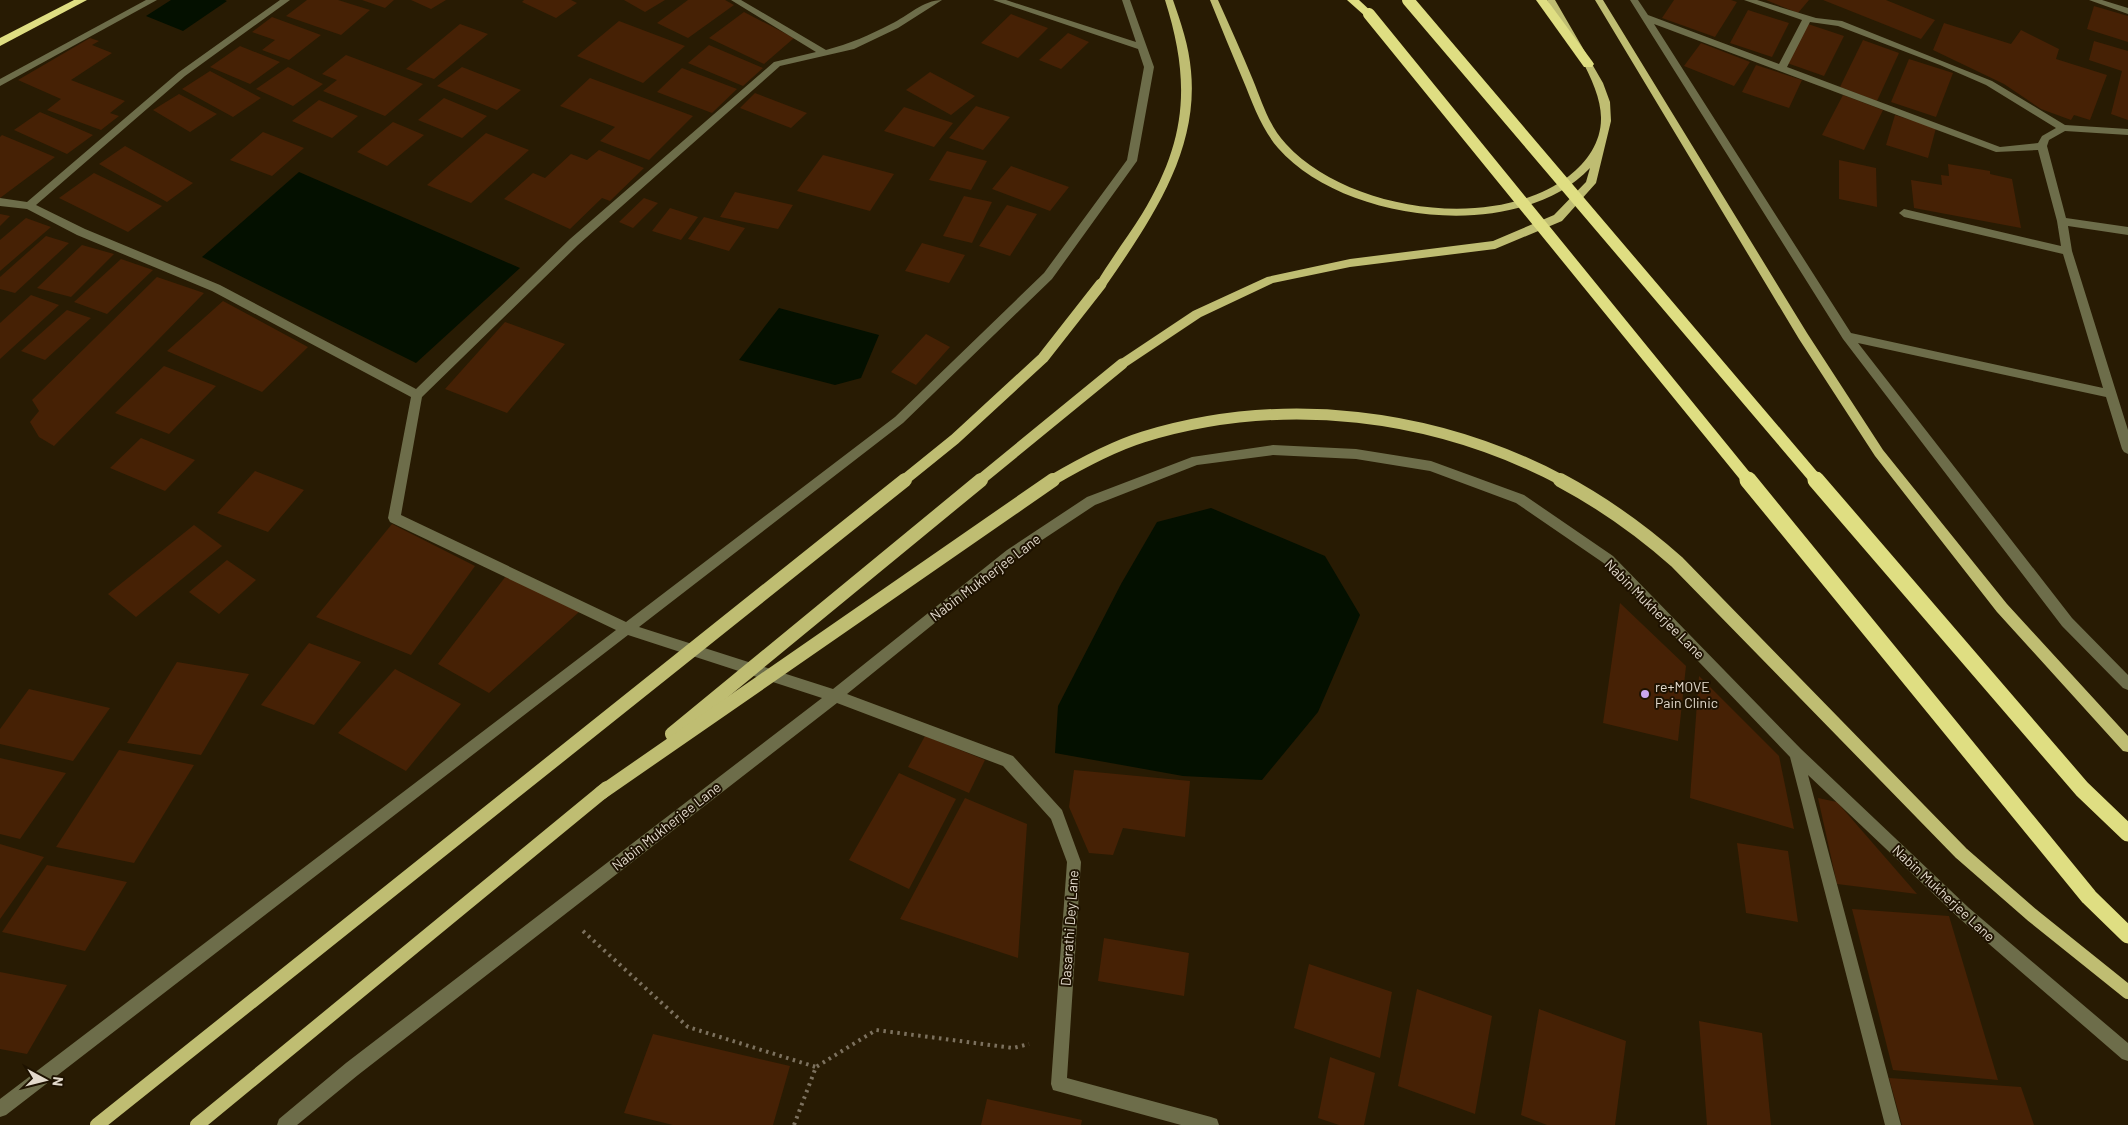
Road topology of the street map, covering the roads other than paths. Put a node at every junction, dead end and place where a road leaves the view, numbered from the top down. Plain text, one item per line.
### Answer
1 (82, 0) edge
2 (153, 0) edge
3 (286, 0) edge
4 (735, 0) edge
5 (938, 0) edge
6 (997, 0) edge
7 (1126, 0) edge
8 (1169, 0) edge
9 (1214, 0) edge
10 (1354, 0) edge
11 (1408, 0) edge
12 (1541, 0) edge
13 (1551, 0) edge
14 (1599, 0) edge
15 (1634, 0) edge
16 (1748, 0) edge
17 (2093, 0) edge
18 (2128, 11) edge
19 (1644, 17) junction
20 (1807, 19) junction
21 (0, 43) edge
22 (1142, 47) junction
23 (825, 53) junction
24 (1588, 64) junction
25 (1781, 69) junction
26 (0, 83) edge
27 (2063, 128) junction
28 (2128, 132) edge
29 (1601, 140) junction
30 (2042, 146) junction
31 (0, 202) edge
32 (29, 206) junction
33 (1904, 213) dead end
34 (2062, 221) junction
35 (2128, 231) edge
36 (2067, 251) junction
37 (1847, 336) junction
38 (2111, 394) junction
39 (417, 395) junction
40 (2128, 449) edge
41 (627, 629) junction
42 (2128, 684) edge
43 (835, 696) junction
44 (2128, 746) edge
45 (1796, 754) junction
46 (601, 793) junction
47 (2128, 834) edge
48 (2128, 935) edge
49 (2128, 992) edge
50 (2128, 1053) edge
51 (0, 1109) edge
52 (97, 1125) edge
53 (197, 1125) edge
54 (285, 1125) edge
55 (1211, 1125) edge
56 (1893, 1125) edge

1 - 21 highway
2 - 26 street
3 - 32 street
4 - 23 street
5 - 23 street
6 - 22 street
7 - 22 street
8 - 52 main road, bridge
9 - 29 main road
10 - 48 highway, bridge
11 - 47 highway, bridge
12 - 24 highway
13 - 24 main road
14 - 44 main road
15 - 19 street
16 - 20 street
17 - 18 street
19 - 25 street
19 - 37 street
20 - 25 street
20 - 27 street
22 - 41 street
23 - 39 street
24 - 29 main road
25 - 30 street
27 - 28 street
27 - 30 street
29 - 46 main road, bridge
30 - 34 street
31 - 32 street
32 - 39 street
33 - 36 street
34 - 35 street
34 - 36 street
36 - 38 street
37 - 38 street
37 - 42 street
38 - 40 street
39 - 41 street, Dasarathi Dey Lane
41 - 43 street, Dasarathi Dey Lane
41 - 51 street
43 - 45 street, Nabin Mukherjee Lane
43 - 54 street, Nabin Mukherjee Lane
43 - 55 street, Dasarathi Dey Lane
45 - 50 street, Nabin Mukherjee Lane
45 - 56 street
46 - 49 main road, bridge
46 - 53 main road, bridge

